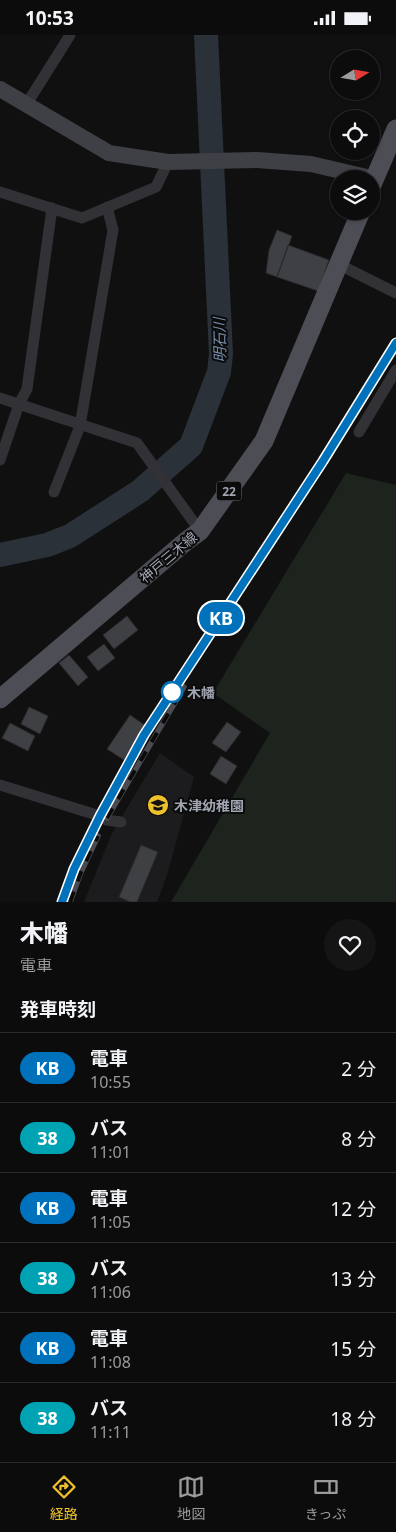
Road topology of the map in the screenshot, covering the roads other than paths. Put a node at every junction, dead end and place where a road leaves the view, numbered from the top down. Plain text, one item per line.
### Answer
1 (70, 35) edge
2 (0, 89) edge
3 (26, 105) junction
4 (396, 129) edge
5 (168, 162) junction
6 (331, 170) edge
7 (379, 170) edge
8 (0, 192) edge
9 (107, 207) junction
10 (52, 208) junction
11 (357, 220) edge
12 (338, 264) junction
13 (396, 293) edge
14 (396, 370) edge
15 (0, 398) edge
16 (19, 405) junction
17 (80, 426) junction
18 (359, 431) dead end
19 (0, 460) edge
20 (54, 492) dead end
21 (200, 531) junction
22 (0, 699) edge
23 (0, 785) edge
24 (121, 822) dead end

1 - 3 street
2 - 3 street
3 - 5 street
4 - 7 main road
5 - 6 street
5 - 9 street
8 - 10 street
9 - 10 street
9 - 17 street
10 - 16 street
11 - 12 main road, 神戸三木線 / 22
12 - 13 street
12 - 21 main road, 神戸三木線 / 22
14 - 18 street
15 - 16 street
16 - 17 street
16 - 19 street
17 - 20 street
17 - 21 street
21 - 22 main road, 神戸三木線 / 22
23 - 24 street

